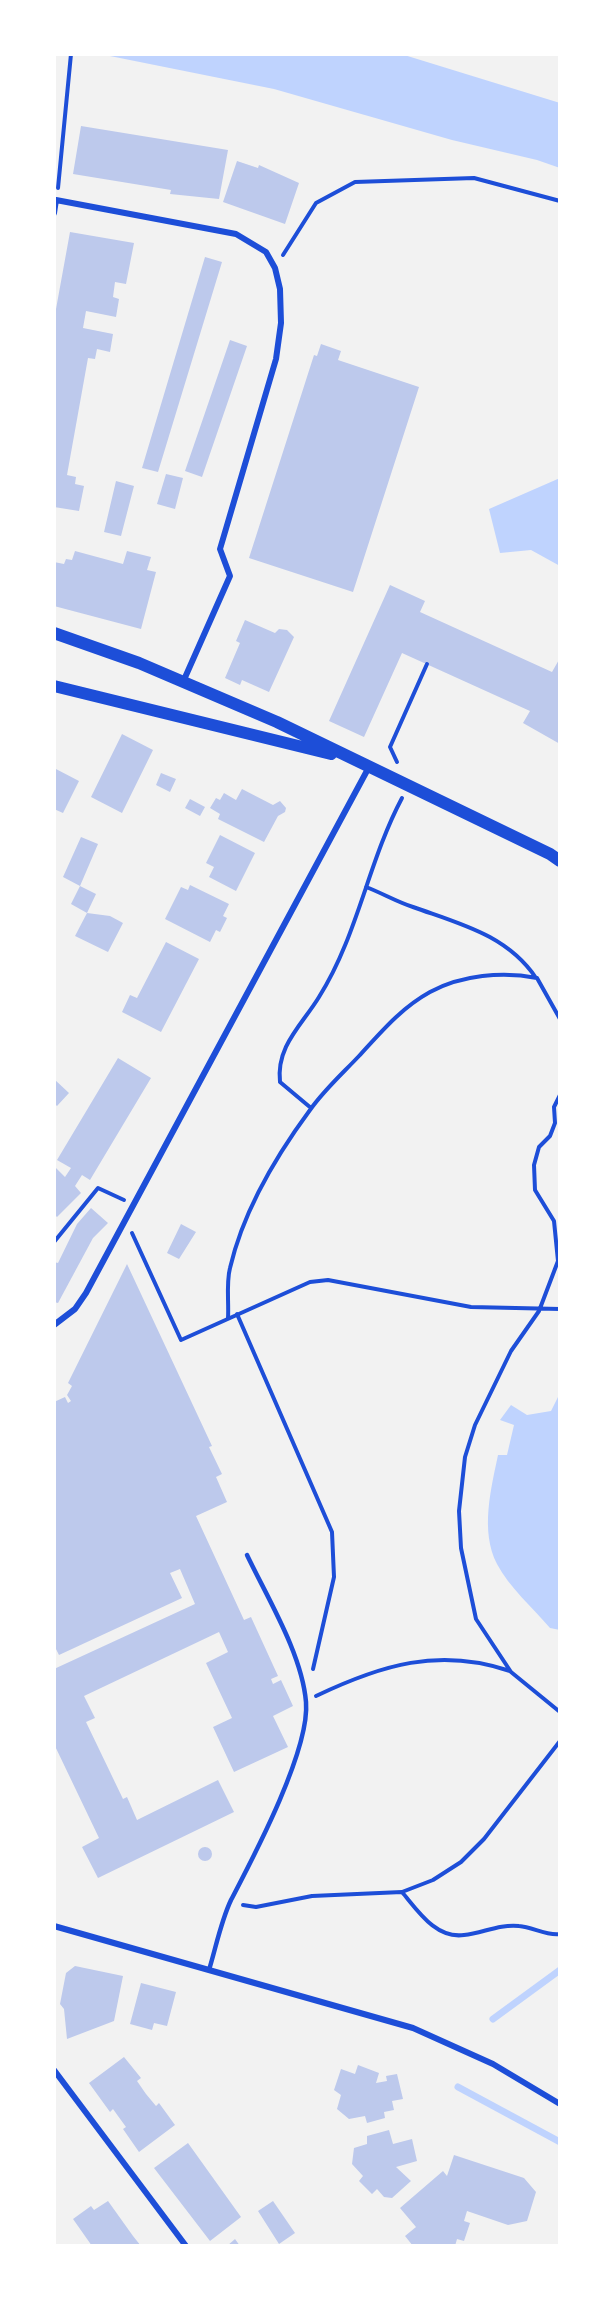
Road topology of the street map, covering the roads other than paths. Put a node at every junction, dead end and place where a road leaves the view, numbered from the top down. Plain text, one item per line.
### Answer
1 (54, 213) edge
2 (54, 633) edge
3 (183, 681) junction
4 (54, 686) edge
5 (370, 766) junction
6 (560, 861) edge
7 (54, 1326) edge
8 (247, 1555) dead end
9 (54, 1926) edge
10 (209, 1970) junction
11 (54, 2070) edge
12 (560, 2104) edge
13 (186, 2246) edge

1 - 3 street
2 - 3 main road
3 - 5 main road
4 - 5 main road
5 - 6 main road
5 - 7 street
8 - 10 lane
9 - 10 street
10 - 12 street
11 - 13 street

